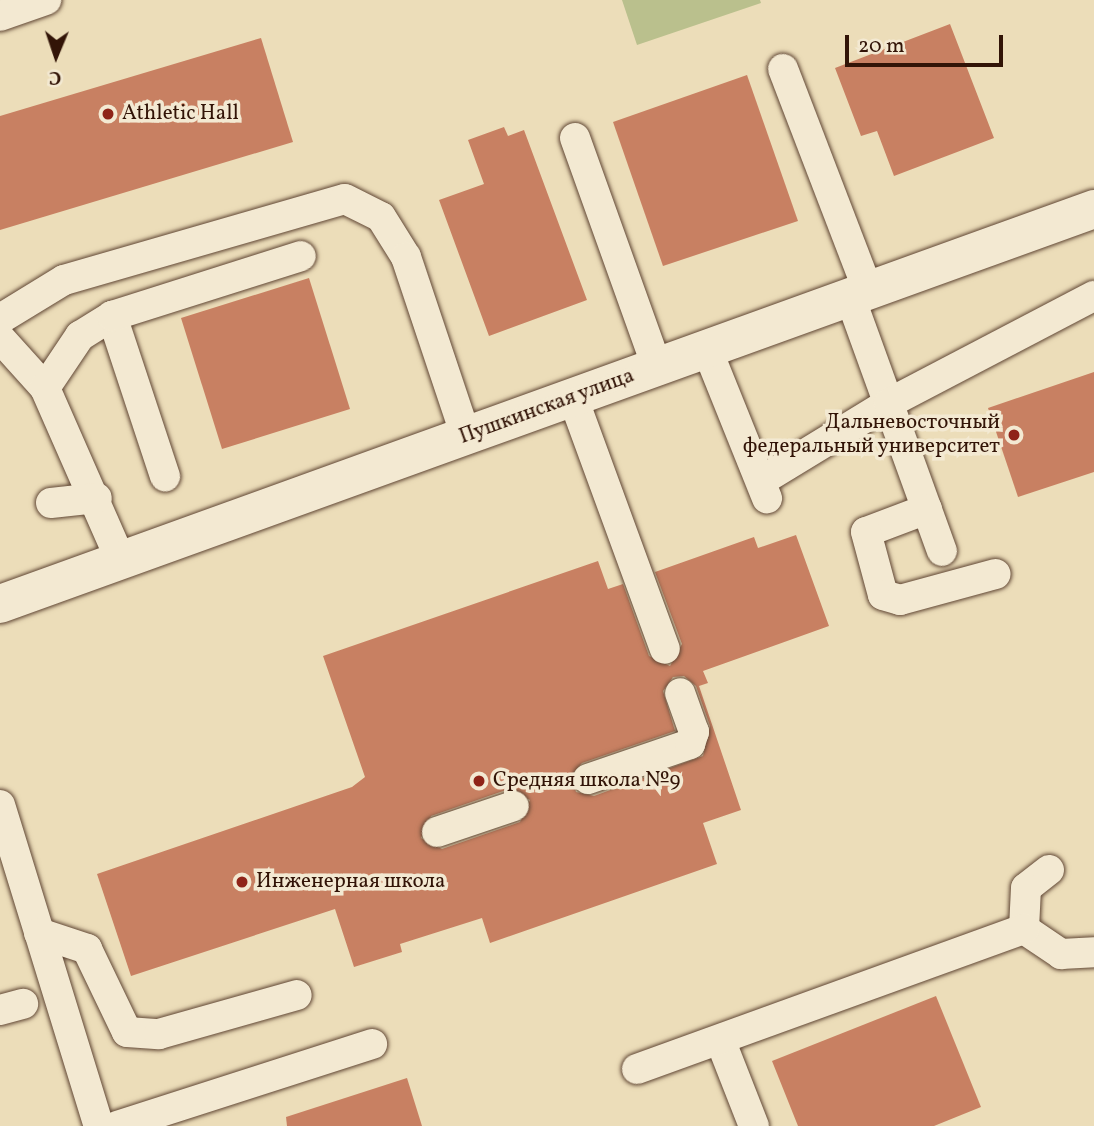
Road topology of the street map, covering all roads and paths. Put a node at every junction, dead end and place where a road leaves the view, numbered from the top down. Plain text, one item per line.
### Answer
1 (46, 0) edge
2 (0, 16) edge
3 (783, 69) dead end
4 (575, 138) dead end
5 (1093, 208) edge
6 (301, 256) dead end
7 (859, 294) junction
8 (1094, 296) edge
9 (112, 316) junction
10 (0, 319) edge
11 (0, 338) edge
12 (706, 349) junction
13 (657, 367) junction
14 (45, 388) junction
15 (573, 398) junction
16 (889, 403) junction
17 (466, 436) junction
18 (165, 476) dead end
19 (97, 498) junction
20 (51, 503) dead end
21 (926, 509) junction
22 (942, 551) dead end
23 (121, 561) junction
24 (996, 574) dead end
25 (0, 604) edge
26 (665, 649) dead end
27 (680, 693) dead end
28 (588, 779) dead end
29 (0, 804) edge
30 (513, 806) dead end
31 (437, 832) dead end
32 (1049, 870) dead end
33 (1024, 929) junction
34 (39, 933) junction
35 (1094, 952) edge
36 (297, 995) dead end
37 (721, 1042) junction
38 (372, 1044) dead end
39 (637, 1069) dead end
40 (99, 1126) edge
41 (117, 1126) edge
42 (754, 1126) edge

1 - 2 lane
3 - 7 lane
4 - 13 lane
5 - 7 main road, Пушкинская улица
6 - 9 lane
7 - 12 main road, Пушкинская улица
7 - 16 lane
8 - 16 lane
9 - 14 lane
9 - 18 lane
10 - 17 lane
11 - 14 lane
12 - 13 main road, Пушкинская улица
12 - 16 lane
13 - 15 main road, Пушкинская улица
14 - 19 lane
15 - 17 main road, Пушкинская улица
15 - 26 lane
16 - 21 lane
17 - 23 main road, Пушкинская улица
19 - 20 lane
19 - 23 lane
21 - 22 lane
21 - 24 lane
23 - 25 main road, Пушкинская улица
27 - 28 lane
29 - 34 lane
30 - 31 lane
32 - 33 lane
33 - 35 lane
33 - 37 lane
34 - 36 lane
34 - 40 lane
37 - 39 lane
37 - 42 lane
38 - 41 lane

